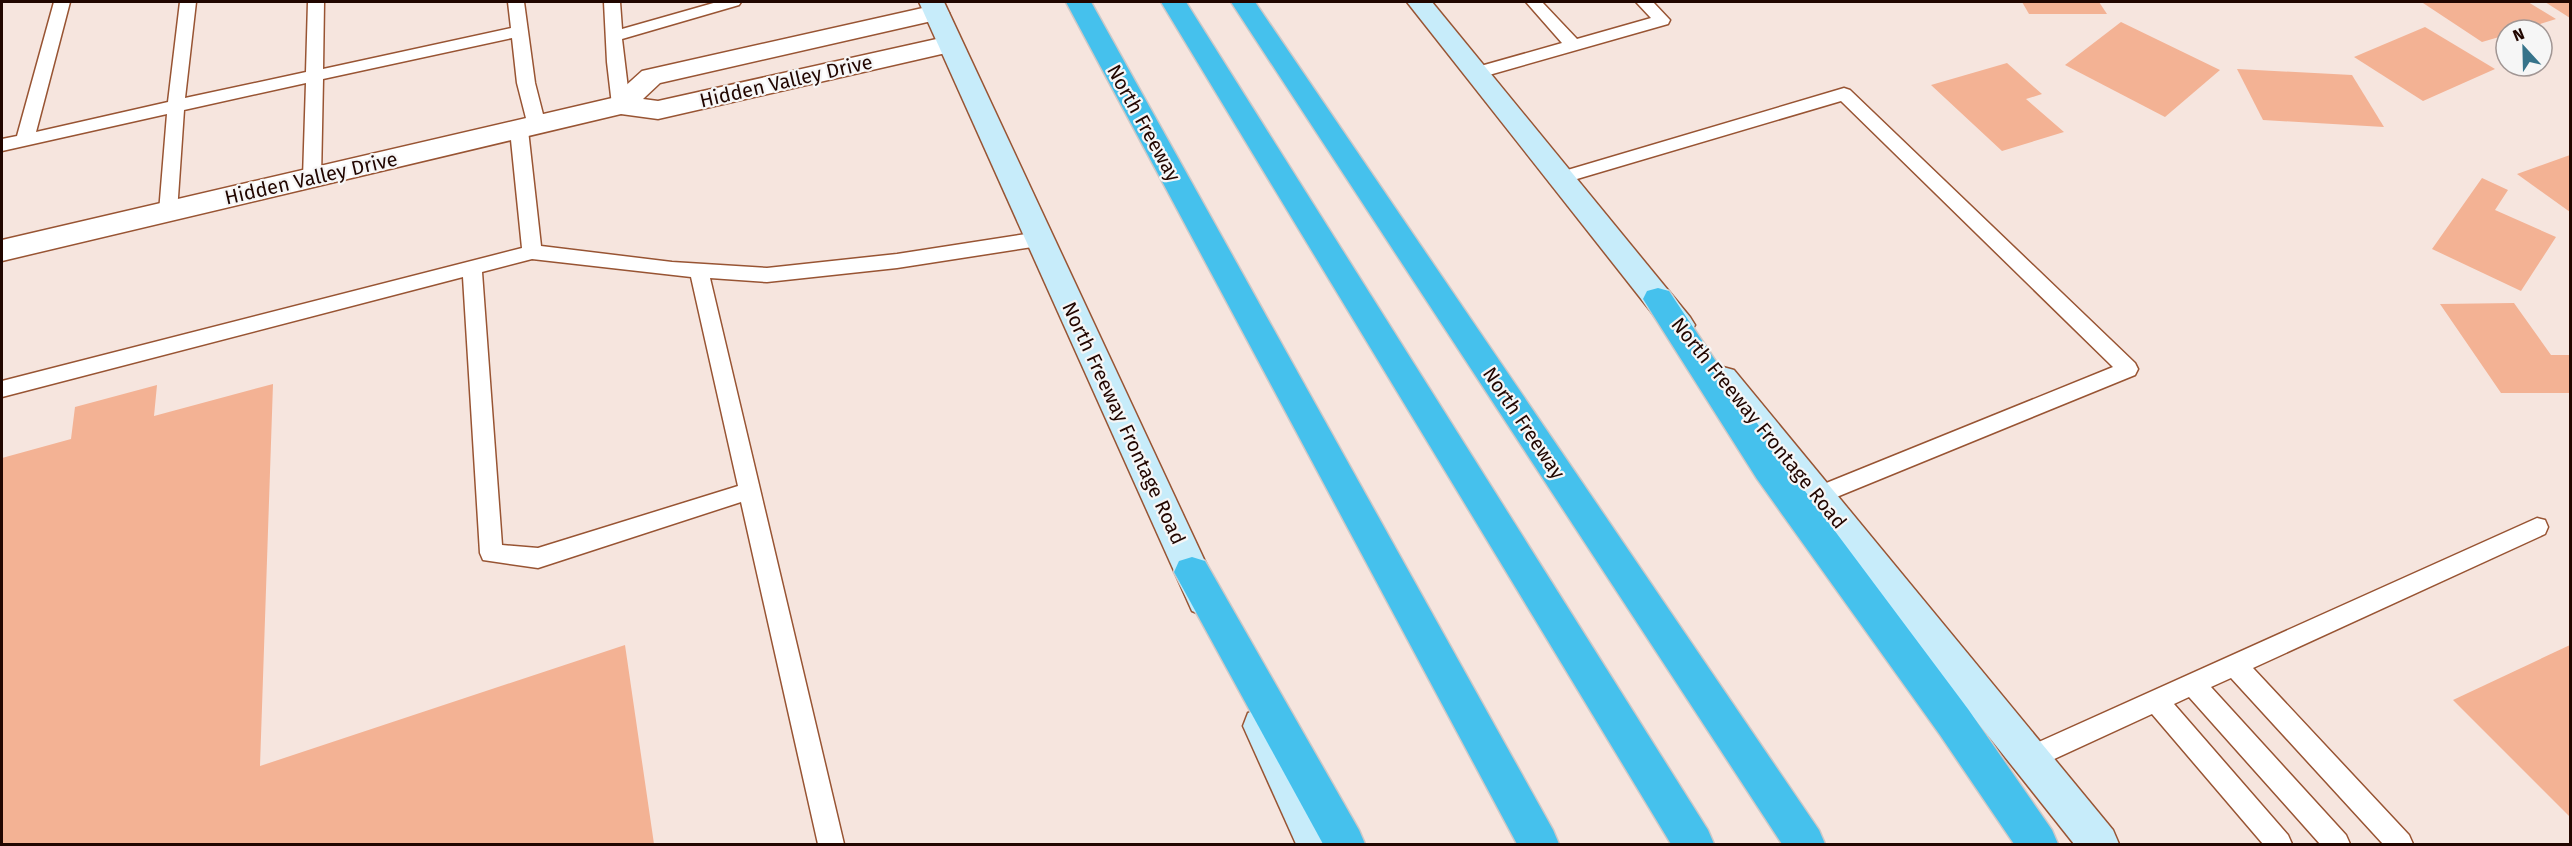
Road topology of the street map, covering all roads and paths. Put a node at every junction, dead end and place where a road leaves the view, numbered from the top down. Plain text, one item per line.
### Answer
1 (62, 2) edge
2 (188, 2) edge
3 (316, 2) edge
4 (516, 2) edge
5 (612, 2) edge
6 (733, 2) edge
7 (1078, 2) edge
8 (1173, 2) edge
9 (1243, 2) edge
10 (1419, 2) edge
11 (1534, 2) edge
12 (1644, 2) edge
13 (933, 7) edge
14 (520, 31) junction
15 (615, 36) junction
16 (950, 44) junction
17 (1573, 45) junction
18 (1476, 73) junction
19 (314, 76) junction
20 (621, 105) junction
21 (176, 106) junction
22 (528, 128) junction
23 (25, 139) junction
24 (2, 145) edge
25 (312, 178) junction
26 (1560, 178) junction
27 (168, 212) junction
28 (1040, 238) junction
29 (2, 251) edge
30 (532, 252) junction
31 (472, 267) junction
32 (699, 271) junction
33 (1658, 299) junction
34 (2, 389) edge
35 (749, 491) junction
36 (1817, 496) junction
37 (2537, 527) dead end
38 (1192, 572) junction
39 (2234, 664) junction
40 (2192, 684) junction
41 (2156, 701) junction
42 (2030, 758) junction
43 (831, 844) edge
44 (1316, 844) edge
45 (1345, 844) edge
46 (1539, 844) edge
47 (1694, 844) edge
48 (1806, 844) edge
49 (2038, 844) edge
50 (2099, 844) edge
51 (2279, 844) edge
52 (2337, 844) edge
53 (2400, 844) edge

1 - 23 lane
2 - 21 lane
3 - 19 lane
4 - 14 lane
5 - 15 lane
6 - 15 lane
7 - 46 highway, North Freeway
8 - 47 highway
9 - 48 highway, North Freeway
10 - 18 main road, North Freeway Frontage Road
11 - 17 lane
12 - 17 lane
13 - 16 main road, North Freeway Frontage Road
13 - 20 street, Hidden Valley Drive
14 - 19 lane
14 - 22 lane
15 - 20 lane
16 - 20 street, Hidden Valley Drive
16 - 28 main road, North Freeway Frontage Road
17 - 18 lane
18 - 26 main road, North Freeway Frontage Road
19 - 21 lane
19 - 25 lane
20 - 22 street, Hidden Valley Drive
21 - 23 lane
21 - 27 lane
22 - 25 street, Hidden Valley Drive
22 - 30 lane
23 - 24 lane
25 - 27 street, Hidden Valley Drive
26 - 33 main road, North Freeway Frontage Road
26 - 36 lane
27 - 29 street, Hidden Valley Drive
28 - 32 lane
28 - 38 main road, North Freeway Frontage Road
30 - 31 lane
30 - 32 lane
31 - 34 lane
31 - 35 lane
32 - 35 lane
33 - 36 main road, North Freeway Frontage Road
33 - 49 highway
35 - 43 lane
36 - 42 main road, North Freeway Frontage Road
37 - 39 lane
38 - 44 main road, North Freeway Frontage Road
38 - 45 highway
39 - 40 lane
39 - 53 lane
40 - 41 lane
40 - 52 lane
41 - 42 lane
41 - 51 lane
42 - 50 main road, North Freeway Frontage Road

